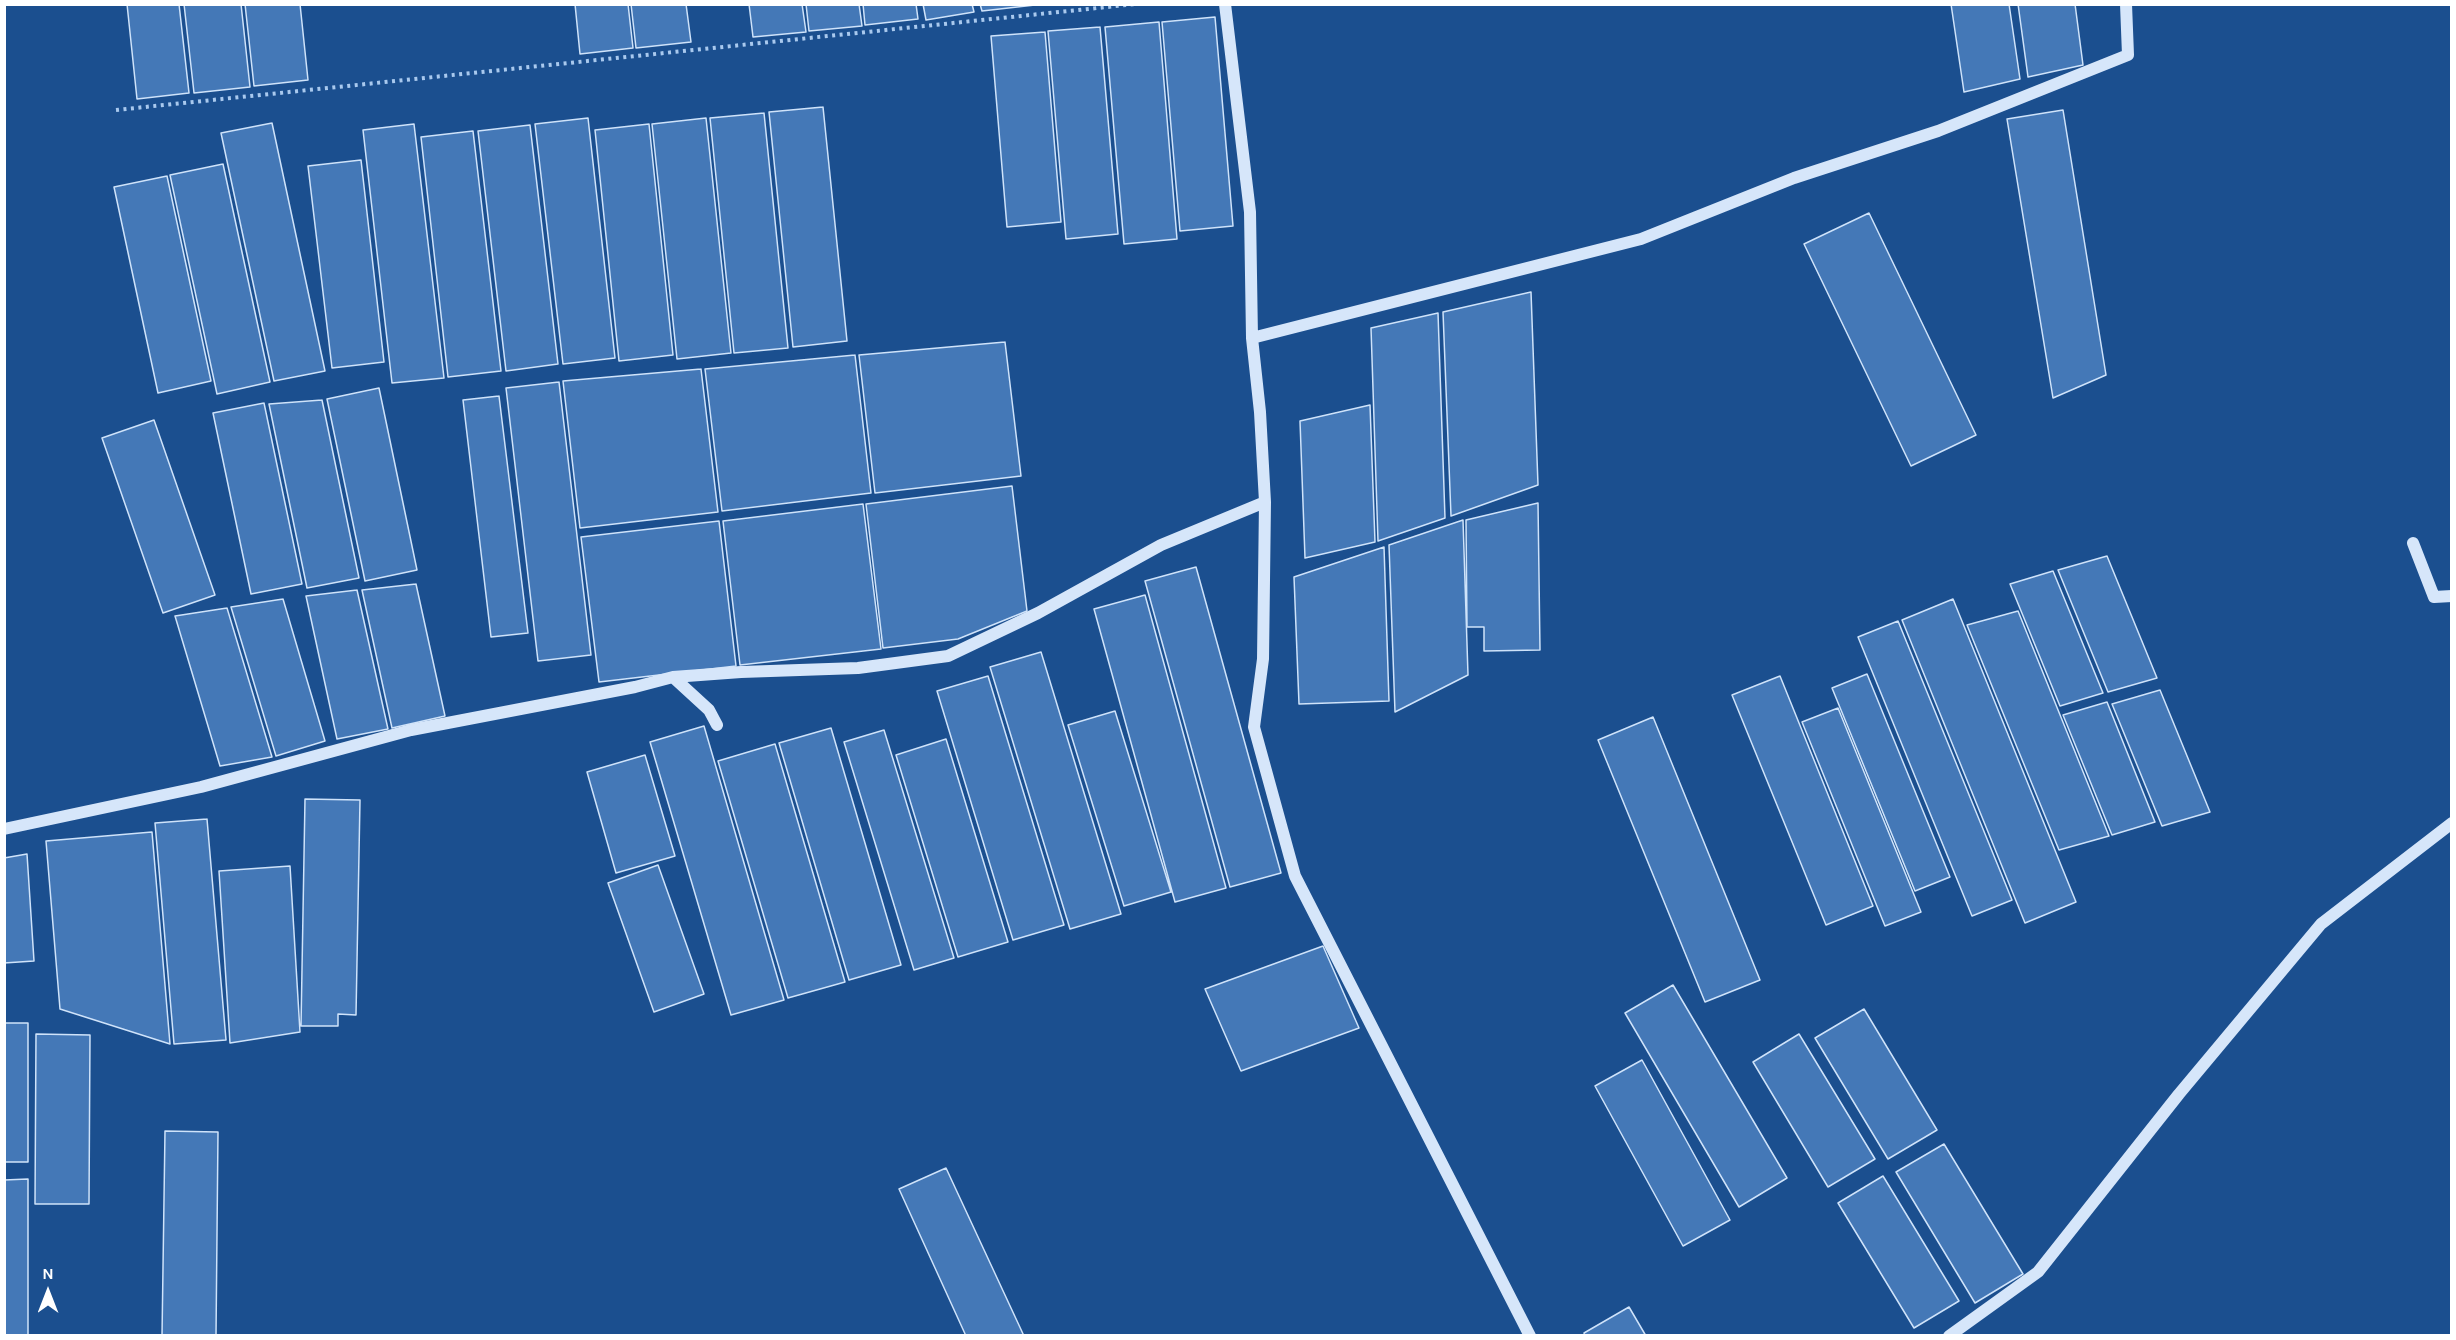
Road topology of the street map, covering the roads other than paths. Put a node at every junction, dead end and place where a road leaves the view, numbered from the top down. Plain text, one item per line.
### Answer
1 (1226, 4) edge
2 (2126, 4) edge
3 (1252, 338) junction
4 (1265, 502) junction
5 (2413, 543) dead end
6 (2451, 596) edge
7 (673, 677) junction
8 (717, 725) dead end
9 (2451, 823) edge
10 (4, 830) edge
11 (1530, 1335) edge
12 (1949, 1335) edge

1 - 3 street
2 - 3 street
3 - 4 street
4 - 7 street
4 - 11 street
5 - 6 street
7 - 8 street
7 - 10 street
9 - 12 street

